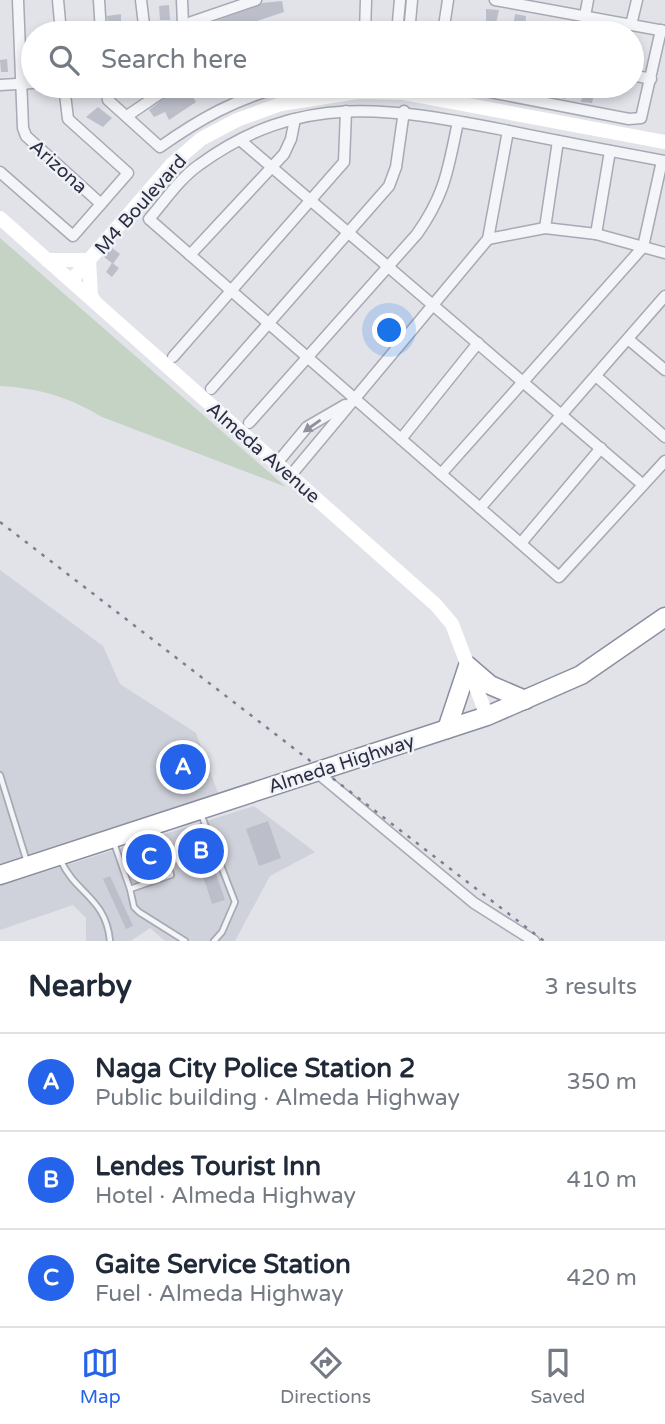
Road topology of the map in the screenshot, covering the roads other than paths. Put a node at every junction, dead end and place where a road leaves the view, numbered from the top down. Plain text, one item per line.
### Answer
1 (18, 0) edge
2 (58, 0) edge
3 (99, 0) edge
4 (141, 0) edge
5 (182, 0) edge
6 (256, 0) edge
7 (366, 0) edge
8 (400, 0) edge
9 (412, 0) edge
10 (449, 0) edge
11 (495, 0) edge
12 (588, 0) edge
13 (637, 0) edge
14 (539, 4) edge
15 (223, 5) edge
16 (585, 16) junction
17 (60, 21) edge
18 (100, 21) edge
19 (144, 21) edge
20 (183, 21) edge
21 (191, 21) edge
22 (365, 21) edge
23 (398, 21) edge
24 (410, 21) edge
25 (445, 21) edge
26 (611, 21) edge
27 (633, 21) edge
28 (21, 23) edge
29 (644, 27) edge
30 (663, 30) edge
31 (644, 78) edge
32 (651, 79) junction
33 (21, 84) edge
34 (0, 85) edge
35 (27, 98) edge
36 (65, 98) edge
37 (108, 98) edge
38 (153, 98) edge
39 (242, 98) edge
40 (316, 98) edge
41 (443, 98) edge
42 (521, 98) edge
43 (346, 111) junction
44 (404, 111) junction
45 (127, 116) junction
46 (295, 119) junction
47 (458, 121) junction
48 (508, 131) junction
49 (240, 140) junction
50 (558, 141) junction
51 (665, 142) edge
52 (610, 151) junction
53 (663, 161) edge
54 (272, 167) junction
55 (0, 172) edge
56 (311, 201) junction
57 (101, 204) junction
58 (0, 218) edge
59 (545, 228) junction
60 (350, 234) junction
61 (596, 234) junction
62 (488, 239) junction
63 (643, 247) junction
64 (665, 253) edge
65 (190, 256) junction
66 (47, 260) junction
67 (89, 260) junction
68 (388, 266) junction
69 (71, 281) junction
70 (231, 291) junction
71 (664, 299) edge
72 (433, 305) junction
73 (100, 309) junction
74 (269, 324) junction
75 (628, 339) junction
76 (478, 343) junction
77 (173, 357) dead end
78 (307, 358) junction
79 (665, 370) edge
80 (596, 376) junction
81 (523, 382) junction
82 (211, 389) dead end
83 (354, 398) junction
84 (562, 415) junction
85 (249, 423) dead end
86 (665, 437) edge
87 (401, 439) junction
88 (601, 448) junction
89 (665, 461) edge
90 (277, 463) junction
91 (441, 474) junction
92 (291, 475) junction
93 (642, 484) junction
94 (480, 508) junction
95 (521, 543) junction
96 (665, 617) edge
97 (468, 667) junction
98 (525, 701) junction
99 (487, 716) junction
100 (447, 729) junction
101 (314, 770) junction
102 (0, 775) edge
103 (200, 810) junction
104 (155, 825) junction
105 (113, 839) junction
106 (58, 856) junction
107 (28, 866) junction
108 (0, 875) edge
109 (130, 889) junction
110 (110, 941) edge
111 (185, 941) edge
112 (215, 941) edge
113 (534, 941) edge

1 - 28 street, Arizona
2 - 17 street
3 - 18 street
4 - 19 street
5 - 20 street
6 - 15 street
7 - 22 street
8 - 23 street
9 - 24 street
10 - 25 street
11 - 14 street
12 - 16 street
13 - 27 street
14 - 16 street
15 - 21 street
16 - 26 street
29 - 30 street
30 - 32 street
31 - 32 street
32 - 42 street
33 - 34 street
35 - 57 street, Arizona
36 - 57 street
37 - 45 street
38 - 45 street
39 - 45 street
40 - 67 main road, M4 Boulevard
41 - 51 main road, M4 Boulevard
43 - 44 street
43 - 46 street
43 - 56 street
44 - 47 street
44 - 60 street
46 - 49 street
46 - 54 street
47 - 48 street
47 - 68 street
48 - 50 street
48 - 62 street
49 - 54 street
49 - 65 street
50 - 52 street
50 - 59 street
52 - 53 street
52 - 61 street
53 - 63 street
54 - 56 street
54 - 65 street
55 - 57 street
56 - 60 street
56 - 70 street
58 - 66 main road, Almeda Avenue
59 - 61 street
59 - 62 street
60 - 68 street
60 - 74 street
61 - 63 street
62 - 72 street
63 - 64 street
63 - 81 street
65 - 70 street
66 - 67 main road
66 - 69 main road, Almeda Avenue
67 - 69 main road, M4 Boulevard
67 - 73 main road
68 - 72 street
68 - 78 street
69 - 73 main road, Almeda Avenue
70 - 74 street
70 - 77 street
71 - 75 street
72 - 76 street
72 - 83 street
73 - 90 main road, Almeda Avenue
74 - 78 street
74 - 82 street
75 - 79 street
75 - 80 street
76 - 81 street
76 - 87 street
78 - 83 street
78 - 85 street
80 - 84 street
80 - 86 street
81 - 84 street
81 - 91 street
83 - 87 street
83 -> 90 street
83 - 92 street
84 - 88 street
84 - 94 street
87 - 91 street
88 - 93 street
88 - 95 street
89 - 93 street
90 - 92 main road, Almeda Avenue
91 - 94 street
92 - 97 main road, Almeda Avenue
93 - 95 street
94 - 95 street
96 - 98 highway, Almeda Highway
97 - 98 highway
97 - 99 main road, Almeda Avenue
97 - 100 highway
98 - 99 highway, Almeda Highway
99 - 100 highway, Almeda Highway
100 - 101 highway, Almeda Highway
101 - 103 highway, Almeda Highway
101 - 113 street
102 - 107 lane
103 - 104 highway, Almeda Highway
103 - 112 lane
104 - 105 highway, Almeda Highway
104 - 109 lane
105 - 106 highway, Almeda Highway
105 - 109 lane
106 - 107 highway, Almeda Highway
106 - 110 lane
107 - 108 highway, Almeda Highway
109 - 111 lane

